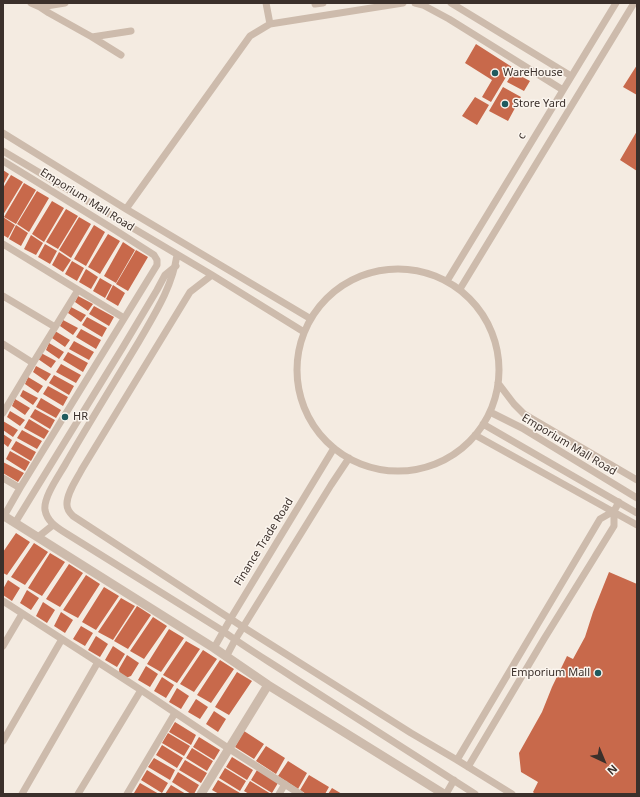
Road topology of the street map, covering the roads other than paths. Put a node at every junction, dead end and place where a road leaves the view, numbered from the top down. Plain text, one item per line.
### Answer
1 (31, 3) edge
2 (65, 3) edge
3 (266, 3) edge
4 (403, 3) edge
5 (415, 3) edge
6 (437, 3) edge
7 (452, 3) edge
8 (616, 3) edge
9 (634, 3) edge
10 (40, 7) junction
11 (435, 11) junction
12 (449, 19) junction
13 (270, 24) junction
14 (131, 31) dead end
15 (92, 37) junction
16 (121, 55) dead end
17 (572, 76) junction
18 (563, 90) junction
19 (3, 133) edge
20 (3, 151) edge
21 (3, 161) edge
22 (126, 209) junction
23 (3, 244) edge
24 (177, 255) junction
25 (176, 266) junction
26 (212, 276) junction
27 (447, 281) junction
28 (460, 289) junction
29 (78, 290) junction
30 (3, 296) edge
31 (124, 318) junction
32 (311, 319) junction
33 (55, 327) junction
34 (304, 332) junction
35 (3, 344) edge
36 (33, 363) junction
37 (498, 383) junction
38 (6, 400) edge
39 (490, 412) junction
40 (3, 413) edge
41 (483, 424) junction
42 (474, 435) junction
43 (334, 448) junction
44 (348, 458) junction
45 (3, 478) edge
46 (637, 480) edge
47 (20, 488) junction
48 (637, 498) edge
49 (619, 502) junction
50 (614, 512) junction
51 (637, 513) edge
52 (4, 516) edge
53 (15, 523) junction
54 (54, 525) junction
55 (637, 525) edge
56 (38, 537) junction
57 (3, 601) edge
58 (22, 614) junction
59 (230, 618) junction
60 (243, 627) junction
61 (223, 631) junction
62 (62, 639) junction
63 (235, 640) junction
64 (3, 646) edge
65 (214, 648) junction
66 (226, 657) junction
67 (98, 662) junction
68 (268, 685) junction
69 (141, 690) junction
70 (175, 713) junction
71 (3, 740) edge
72 (228, 748) junction
73 (457, 760) junction
74 (468, 767) junction
75 (454, 780) junction
76 (285, 784) junction
77 (22, 794) edge
78 (78, 794) edge
79 (127, 794) edge
80 (201, 794) edge
81 (278, 794) edge
82 (300, 794) edge
83 (445, 794) edge
84 (475, 794) edge
85 (512, 794) edge

1 - 10 street
2 - 10 street
3 - 13 street
4 - 13 street
5 - 11 street
6 - 11 street
7 - 12 street
7 - 17 street
8 - 17 street, c
9 - 28 street
10 - 15 street
11 - 12 street
12 - 18 street
13 - 22 street
14 - 15 street
15 - 16 street
17 - 18 street, c
18 - 27 street, c
19 - 22 street
20 - 24 street
21 - 31 street, Emporium Mall Road
22 - 32 street
23 - 29 street
24 - 25 street
24 - 26 street
25 - 53 street
25 - 54 street
26 - 34 street
26 - 59 street
27 - 28 street
27 - 32 street
28 - 37 street
29 - 31 street
29 - 33 street
30 - 33 street
31 - 47 street
32 - 34 street
33 - 36 street
34 - 43 street
35 - 36 street
36 - 38 street
37 - 39 street
37 - 46 street
38 - 40 street
39 - 41 street
39 - 48 street, Emporium Mall Road
41 - 42 street
41 - 49 street
42 - 44 street
42 - 50 street
43 - 44 street
43 - 59 street, Finance Trade Road
44 - 60 street
45 - 47 street
47 - 52 street
49 - 50 street
49 - 51 street
50 - 55 street
50 - 73 street
50 - 74 street
52 - 53 street
53 - 56 street
54 - 56 street
54 - 61 street
56 - 65 street
57 - 58 street
58 - 62 street
58 - 64 street
59 - 60 street
59 - 61 street, Finance Trade Road
60 - 63 street
60 - 73 street
61 - 63 street
61 - 65 street, Finance Trade Road
62 - 67 street
62 - 71 street
63 - 66 street
63 - 75 street
65 - 66 street
66 - 68 street
67 - 69 street
67 - 77 street
68 - 72 street
68 - 83 street
69 - 70 street
69 - 78 street
70 - 72 street
70 - 79 street
72 - 76 street
72 - 80 street
73 - 74 street
74 - 85 street
75 - 83 street
75 - 84 street
76 - 81 street
76 - 82 street

